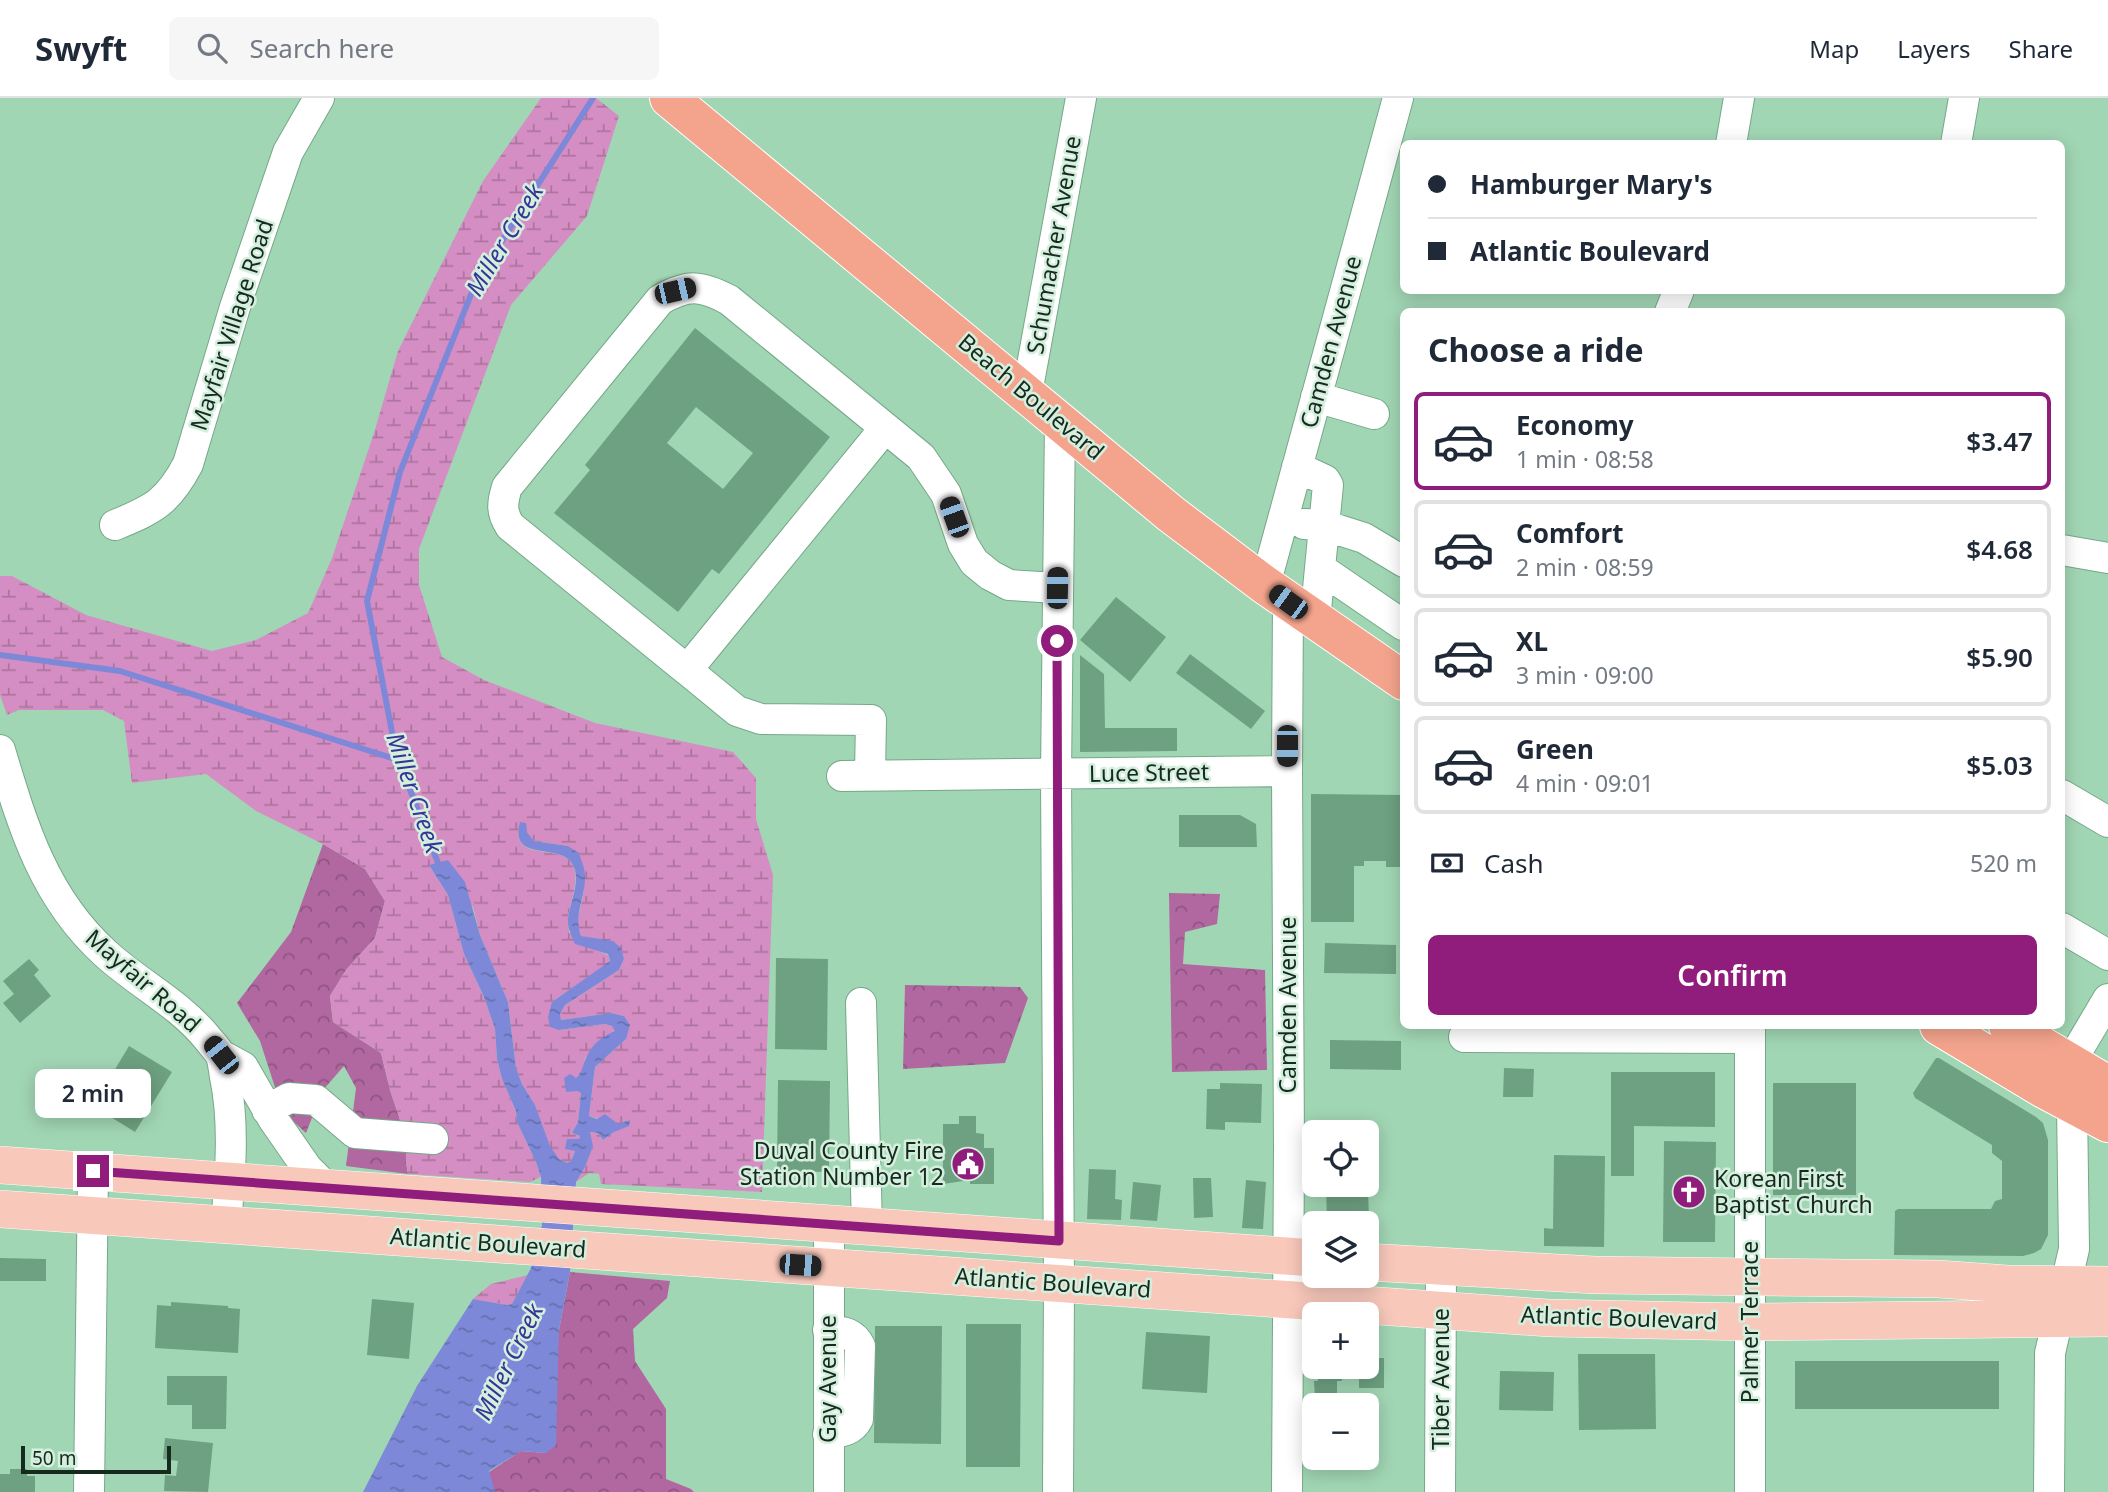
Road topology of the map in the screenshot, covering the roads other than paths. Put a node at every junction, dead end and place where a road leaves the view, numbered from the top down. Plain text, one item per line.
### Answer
1 (318, 98) edge
2 (669, 98) edge
3 (1081, 98) edge
4 (1398, 98) edge
5 (1739, 98) edge
6 (1964, 98) edge
7 (1732, 140) edge
8 (1956, 140) edge
9 (1027, 393) junction
10 (1316, 397) junction
11 (1374, 414) dead end
12 (1060, 422) junction
13 (885, 428) junction
14 (1297, 467) junction
15 (1283, 522) junction
16 (115, 525) dead end
17 (1323, 525) junction
18 (2065, 551) edge
19 (2108, 558) edge
20 (1400, 560) edge
21 (1321, 569) junction
22 (1057, 588) junction
23 (1289, 602) junction
24 (1400, 622) edge
25 (1400, 635) edge
26 (687, 670) junction
27 (1390, 672) edge
28 (0, 750) edge
29 (1287, 771) junction
30 (1056, 775) junction
31 (2065, 797) edge
32 (2108, 822) edge
33 (2065, 930) edge
34 (2108, 955) edge
35 (2108, 999) edge
36 (861, 1003) dead end
37 (1944, 1029) edge
38 (2013, 1029) edge
39 (1750, 1032) edge
40 (1464, 1037) dead end
41 (221, 1055) junction
42 (2070, 1063) junction
43 (2108, 1085) edge
44 (2072, 1105) junction
45 (267, 1110) junction
46 (2108, 1123) edge
47 (433, 1139) dead end
48 (0, 1165) edge
49 (93, 1171) junction
50 (229, 1182) junction
51 (327, 1188) junction
52 (0, 1209) edge
53 (93, 1216) junction
54 (829, 1223) junction
55 (226, 1225) junction
56 (867, 1226) junction
57 (1059, 1241) junction
58 (1301, 1257) edge
59 (1379, 1263) edge
60 (828, 1267) junction
61 (1441, 1267) junction
62 (1750, 1277) junction
63 (1059, 1284) junction
64 (2108, 1285) edge
65 (1288, 1301) junction
66 (2063, 1301) junction
67 (1441, 1311) junction
68 (2108, 1318) edge
69 (1750, 1321) junction
70 (89, 1492) edge
71 (829, 1492) edge
72 (1058, 1492) edge
73 (1287, 1492) edge
74 (1440, 1492) edge
75 (1750, 1492) edge
76 (2049, 1492) edge

1 - 16 street, Mayfair Village Road
2 - 9 highway, Beach Boulevard
3 - 9 street, Schumacher Avenue
4 - 10 street, Camden Avenue
5 - 7 street
6 - 8 street
9 - 12 highway, Beach Boulevard
10 - 11 street
10 - 14 street, Camden Avenue
12 - 22 street
12 - 23 highway, Beach Boulevard
13 - 22 street
13 - 26 street
13 - 26 street
14 - 15 street, Camden Avenue
14 - 17 street
15 - 17 street
15 - 23 street, Camden Avenue
17 - 20 street
17 - 21 street
18 - 19 street
21 - 23 street
21 - 24 street
22 - 30 street
23 - 27 highway, Beach Boulevard
23 - 29 street, Camden Avenue
25 - 27 street
26 - 30 street, Luce Street
28 - 41 street, Mayfair Road
29 - 30 street, Luce Street
29 - 58 street, Camden Avenue
30 - 57 street
31 - 32 street
33 - 34 street
35 - 42 street
36 - 56 street
37 - 44 highway
38 - 42 highway
39 - 40 street
39 - 62 street, Palmer Terrace
41 - 45 street
41 - 50 street, Mayfair Road
42 - 43 highway
42 - 44 main road
44 - 46 highway
44 - 66 street
45 - 47 street
45 - 51 street
48 - 49 main road, Atlantic Boulevard
49 - 50 main road, Atlantic Boulevard
49 - 53 street
50 - 51 main road, Atlantic Boulevard
50 - 55 street, Mayfair Road
51 - 54 main road, Atlantic Boulevard
52 - 53 main road, Atlantic Boulevard
53 - 55 main road, Atlantic Boulevard
53 - 70 street
54 - 56 main road, Atlantic Boulevard
54 - 60 street, Gay Avenue
55 - 60 main road, Atlantic Boulevard
56 - 57 main road, Atlantic Boulevard
57 - 58 main road, Atlantic Boulevard
57 - 63 street
58 - 65 street, Camden Avenue
59 - 61 main road, Atlantic Boulevard
60 - 63 main road, Atlantic Boulevard
60 - 71 street, Gay Avenue
61 - 62 main road, Atlantic Boulevard
61 - 67 street, Tiber Avenue
62 - 66 main road, Atlantic Boulevard
62 - 69 street, Palmer Terrace
63 - 65 main road, Atlantic Boulevard
63 - 72 street
64 - 66 main road, Atlantic Boulevard
65 - 67 main road, Atlantic Boulevard
65 - 73 street, Camden Avenue
66 - 68 main road, Atlantic Boulevard
66 - 69 main road, Atlantic Boulevard
66 - 76 street
67 - 69 main road, Atlantic Boulevard
67 - 74 street, Tiber Avenue
69 - 75 street, Palmer Terrace

